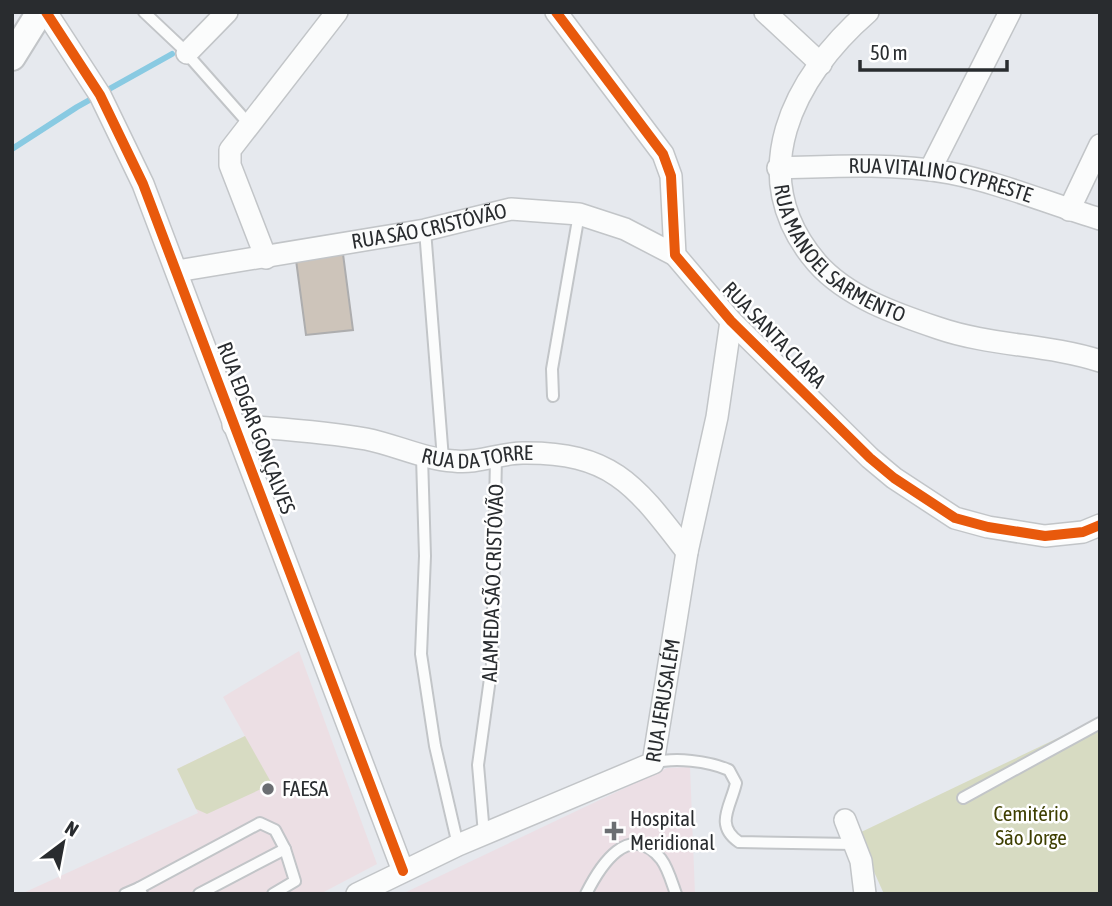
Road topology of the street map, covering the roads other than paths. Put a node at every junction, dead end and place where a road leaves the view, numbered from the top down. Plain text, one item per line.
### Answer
1 (40, 12) edge
2 (46, 12) edge
3 (144, 12) edge
4 (227, 12) edge
5 (337, 12) edge
6 (556, 12) edge
7 (765, 12) edge
8 (868, 12) edge
9 (1010, 12) edge
10 (187, 53) junction
11 (12, 57) edge
12 (821, 64) junction
13 (249, 124) junction
14 (1100, 145) edge
15 (778, 167) junction
16 (930, 170) junction
17 (1069, 210) junction
18 (579, 214) junction
19 (1100, 219) edge
20 (425, 230) junction
21 (675, 255) junction
22 (266, 258) junction
23 (177, 271) junction
24 (731, 321) junction
25 (1100, 361) edge
26 (553, 396) dead end
27 (233, 425) junction
28 (496, 457) junction
29 (432, 458) junction
30 (1100, 525) edge
31 (687, 552) junction
32 (1100, 723) edge
33 (653, 763) junction
34 (963, 798) dead end
35 (845, 820) dead end
36 (484, 835) junction
37 (853, 844) junction
38 (458, 845) junction
39 (285, 849) junction
40 (403, 871) junction
41 (140, 891) edge
42 (125, 894) edge
43 (199, 894) edge
44 (273, 894) edge
45 (357, 894) edge
46 (586, 894) edge
47 (676, 894) edge
48 (865, 894) edge

1 - 11 street
2 - 23 street, RUA EDGAR GONÇALVES
3 - 10 lane
4 - 10 street
5 - 13 street
6 - 21 street
7 - 12 street
8 - 12 street, RUA MANOEL SARMENTO
9 - 16 street
10 - 13 lane
12 - 15 street, RUA MANOEL SARMENTO
13 - 22 street
14 - 17 street
15 - 16 street, RUA VITALINO CYPRESTE
15 - 25 street, RUA MANOEL SARMENTO
16 - 17 street, RUA VITALINO CYPRESTE
17 - 19 street, RUA VITALINO CYPRESTE
18 - 20 street, RUA SÃO CRISTÓVÃO
18 - 21 street, RUA SÃO CRISTÓVÃO
18 - 26 lane
20 - 22 street, RUA SÃO CRISTÓVÃO
20 - 29 lane
21 - 24 street, RUA SANTA CLARA
22 - 23 street, RUA SÃO CRISTÓVÃO
23 - 27 street, RUA EDGAR GONÇALVES
24 - 30 street, RUA SANTA CLARA
24 - 31 street, RUA JERUSALÉM
27 - 29 street, RUA DA TORRE
27 - 40 street, RUA EDGAR GONÇALVES
28 - 29 street, RUA DA TORRE
28 - 31 street, RUA DA TORRE
28 - 36 lane, ALAMEDA SÃO CRISTÓVÃO
29 - 38 lane
31 - 33 street, RUA JERUSALÉM
32 - 34 lane
33 - 36 street, RUA JERUSALÉM
33 - 37 lane
35 - 37 street
36 - 38 street, RUA JERUSALÉM
37 - 48 street
38 - 40 street, RUA JERUSALÉM
39 - 41 lane
39 - 43 lane
39 - 44 lane
40 - 45 street, RUA JERUSALÉM
41 - 42 lane
46 - 47 lane

